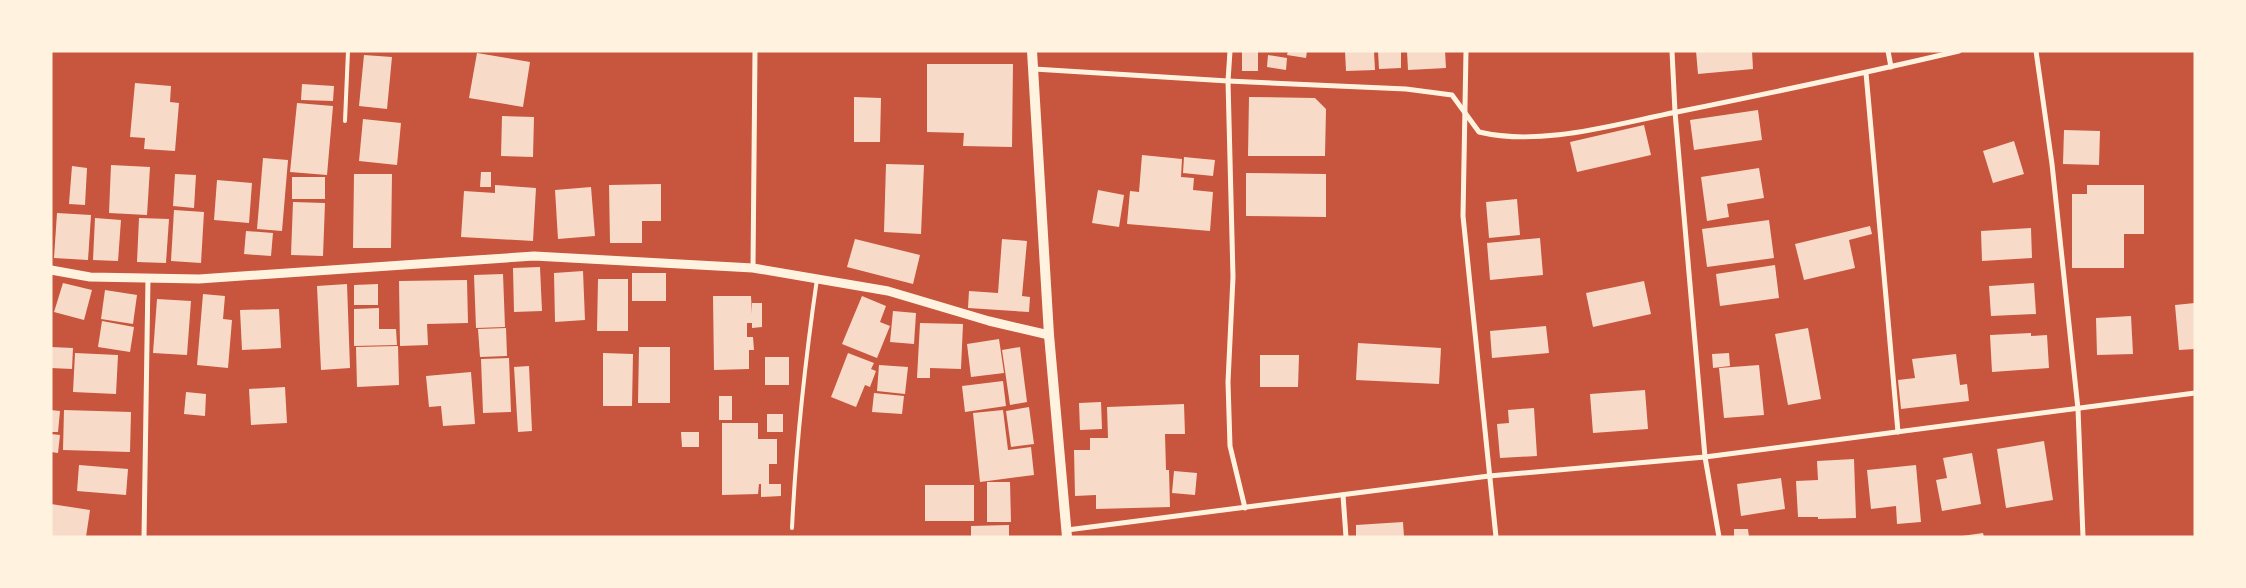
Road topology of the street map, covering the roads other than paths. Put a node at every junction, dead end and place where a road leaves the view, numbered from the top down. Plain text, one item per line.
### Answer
1 (348, 51) edge
2 (755, 51) edge
3 (1032, 51) edge
4 (1230, 51) edge
5 (1466, 51) edge
6 (1672, 51) edge
7 (1888, 51) edge
8 (1959, 51) edge
9 (2036, 51) edge
10 (1891, 67) junction
11 (1034, 69) junction
12 (1866, 73) junction
13 (1228, 81) junction
14 (1675, 112) junction
15 (1466, 114) junction
16 (345, 121) dead end
17 (753, 268) junction
18 (51, 270) edge
19 (148, 278) junction
20 (817, 279) junction
21 (1049, 335) junction
22 (2195, 393) edge
23 (2078, 409) junction
24 (1898, 432) junction
25 (1705, 457) junction
26 (1489, 476) junction
27 (1343, 495) junction
28 (1244, 508) junction
29 (792, 528) dead end
30 (1067, 534) edge
31 (144, 537) edge
32 (1346, 537) edge
33 (1496, 537) edge
34 (1719, 537) edge
35 (2082, 537) edge

1 - 16 lane
2 - 17 street
3 - 11 main road
4 - 13 street
5 - 15 street
6 - 14 street
7 - 10 street
8 - 10 street
9 - 23 street
10 - 12 street
11 - 13 street
11 - 21 main road
12 - 14 street
12 - 24 street
13 - 15 street
13 - 28 street
14 - 15 street
14 - 25 street
15 - 26 street
17 - 19 street
17 - 20 street
18 - 19 street
19 - 31 street
20 - 21 street
20 - 29 lane
21 - 30 main road
22 - 23 street
23 - 24 street
23 - 35 street
24 - 25 street
25 - 26 street
25 - 34 street
26 - 27 street
26 - 33 street
27 - 28 street
27 - 32 street
28 - 30 street

